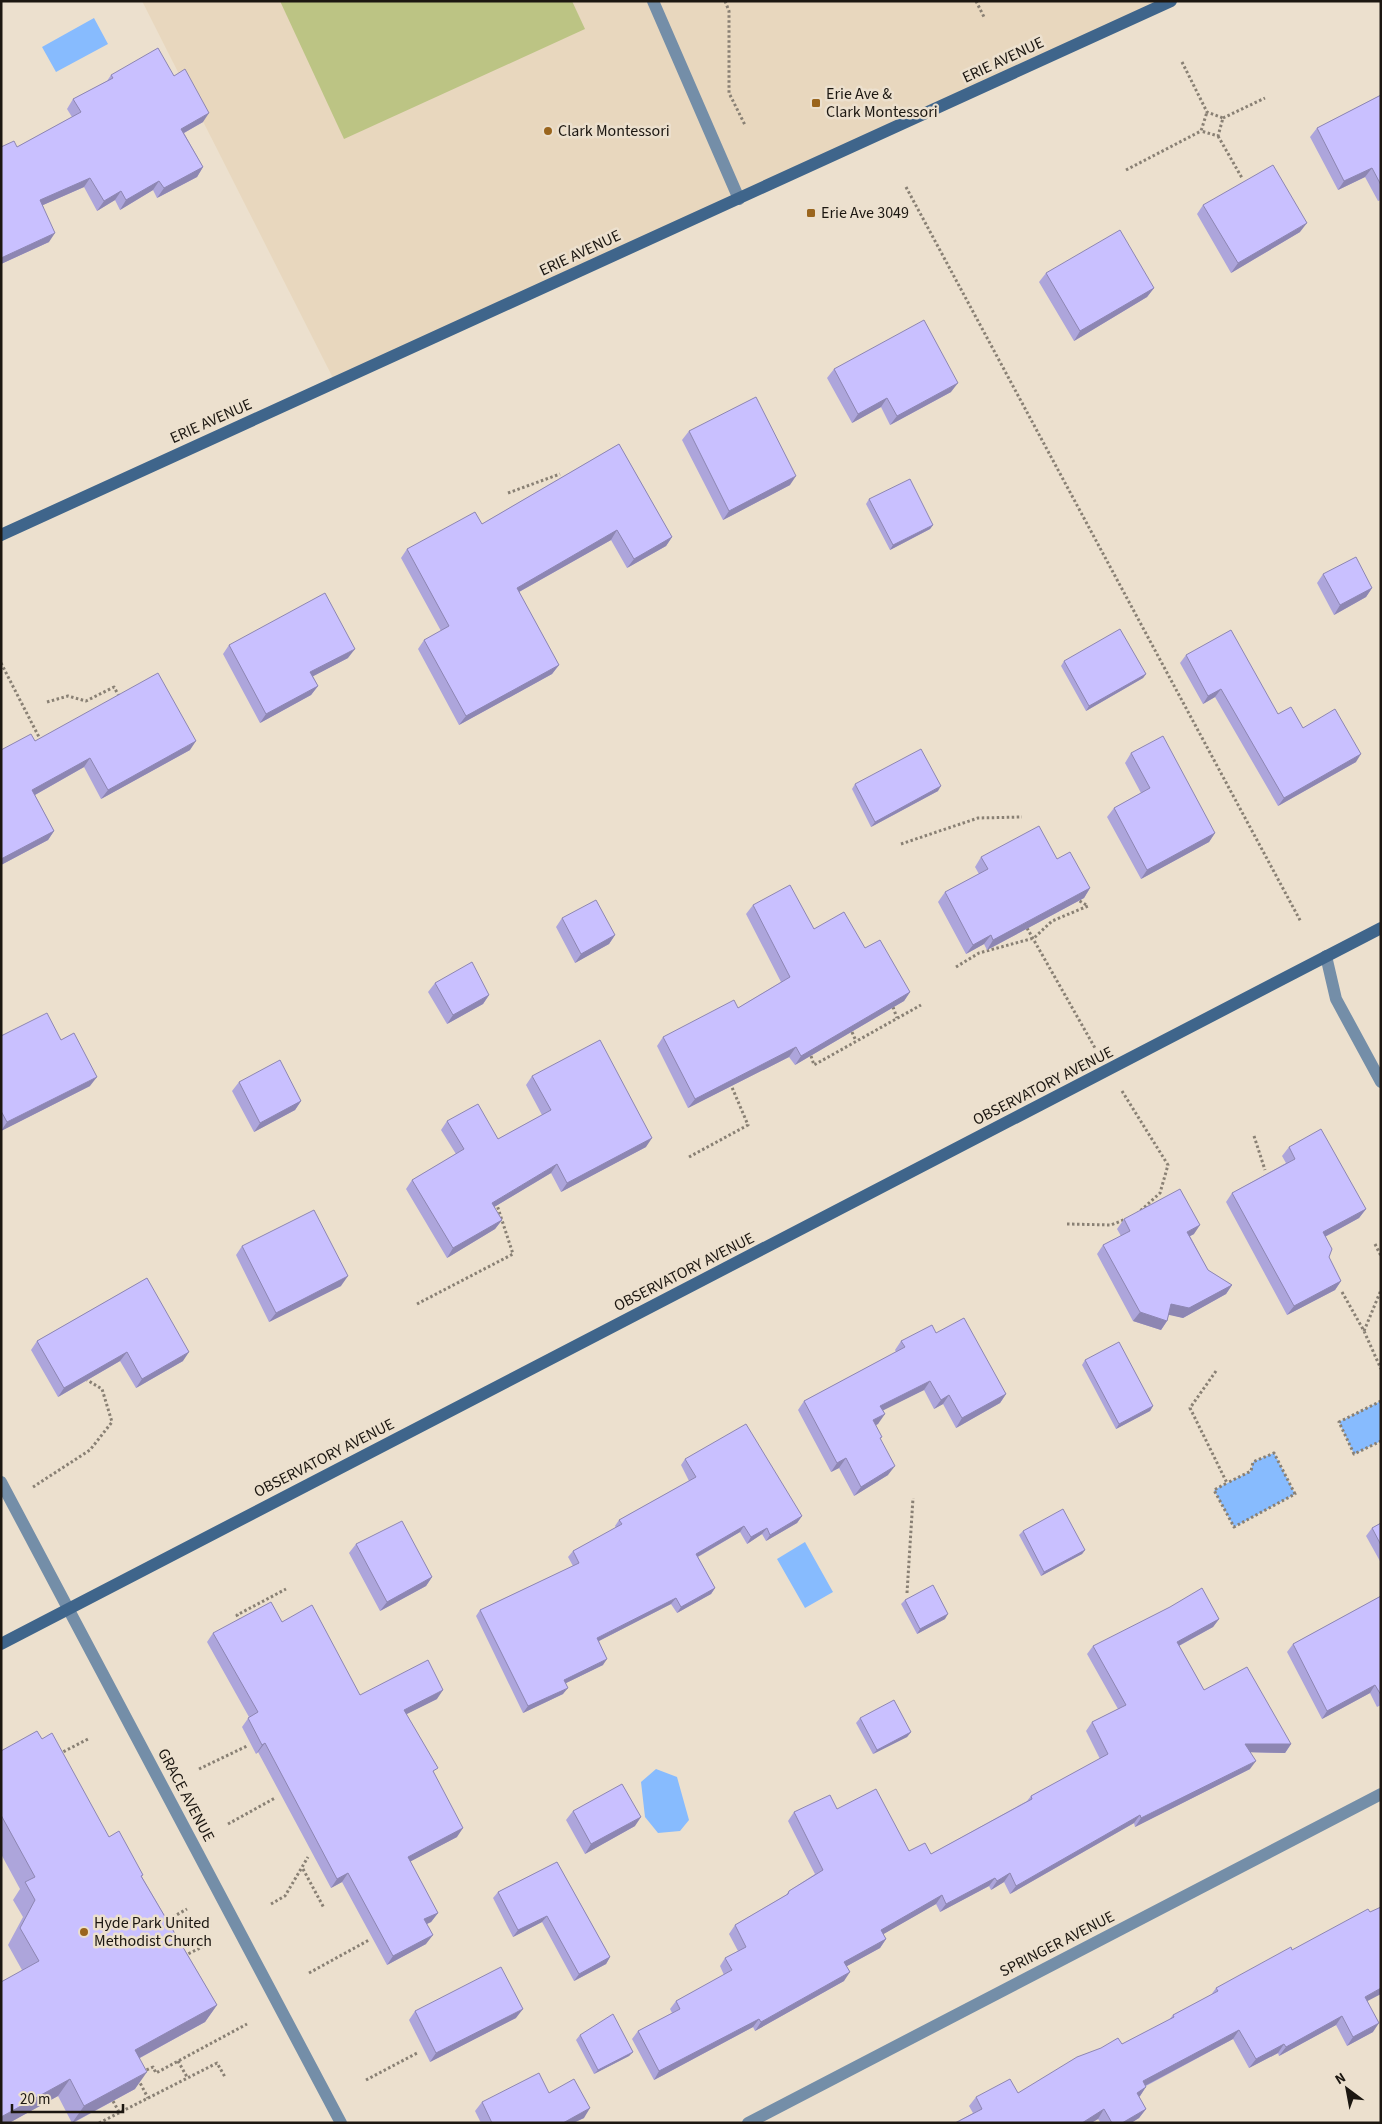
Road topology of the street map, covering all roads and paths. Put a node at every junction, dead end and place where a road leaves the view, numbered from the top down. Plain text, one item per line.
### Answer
1 (653, 1) edge
2 (725, 1) edge
3 (976, 1) edge
4 (1171, 1) edge
5 (984, 17) dead end
6 (1182, 62) dead end
7 (1265, 98) dead end
8 (1207, 112) junction
9 (1223, 118) junction
10 (745, 125) dead end
11 (1200, 131) junction
12 (1218, 136) junction
13 (1126, 170) dead end
14 (1242, 178) dead end
15 (906, 187) dead end
16 (739, 199) junction
17 (560, 474) dead end
18 (508, 493) dead end
19 (1, 534) edge
20 (1, 663) edge
21 (121, 699) edge
22 (47, 702) dead end
23 (42, 742) edge
24 (1022, 817) dead end
25 (901, 844) dead end
26 (1078, 900) edge
27 (1301, 922) dead end
28 (1027, 928) edge
29 (1381, 928) edge
30 (1034, 938) junction
31 (1326, 956) junction
32 (956, 967) dead end
33 (921, 1005) dead end
34 (893, 1007) edge
35 (897, 1018) junction
36 (852, 1032) edge
37 (856, 1041) junction
38 (811, 1056) edge
39 (1110, 1070) junction
40 (1381, 1082) edge
41 (731, 1085) edge
42 (1254, 1136) dead end
43 (690, 1156) dead end
44 (1265, 1170) dead end
45 (497, 1205) edge
46 (1067, 1224) dead end
47 (1375, 1244) dead end
48 (1381, 1256) edge
49 (1381, 1290) edge
50 (1342, 1292) dead end
51 (417, 1304) dead end
52 (1364, 1331) junction
53 (1381, 1369) edge
54 (1216, 1371) dead end
55 (87, 1380) edge
56 (1381, 1401) edge
57 (1381, 1441) edge
58 (1, 1482) edge
59 (1227, 1483) junction
60 (913, 1498) dead end
61 (10, 1499) junction
62 (286, 1589) dead end
63 (908, 1593) dead end
64 (68, 1609) junction
65 (241, 1622) edge
66 (1, 1644) edge
67 (90, 1738) dead end
68 (247, 1746) dead end
69 (52, 1758) edge
70 (199, 1769) dead end
71 (1381, 1794) edge
72 (276, 1798) dead end
73 (228, 1824) dead end
74 (308, 1857) dead end
75 (303, 1868) junction
76 (271, 1904) dead end
77 (324, 1908) dead end
78 (187, 1909) dead end
79 (163, 1923) edge
80 (369, 1940) dead end
81 (206, 1945) dead end
82 (182, 1957) edge
83 (309, 1973) dead end
84 (248, 2024) dead end
85 (419, 2052) dead end
86 (178, 2061) junction
87 (187, 2077) junction
88 (224, 2077) dead end
89 (366, 2080) dead end
90 (148, 2098) junction
91 (113, 2101) edge
92 (120, 2112) junction
93 (99, 2123) edge
94 (341, 2123) edge
95 (748, 2123) edge

1 - 16 street
2 - 10 path
3 - 5 path
4 - 16 street, ERIE AVENUE
6 - 8 path
7 - 9 path
8 - 9 path
8 - 11 path
9 - 12 path
11 - 12 path
11 - 13 path
12 - 14 path
15 - 27 path
16 - 19 street, ERIE AVENUE
17 - 18 path
20 - 23 path
21 - 22 path
24 - 25 path
26 - 30 path
28 - 30 path
29 - 31 street, OBSERVATORY AVENUE
30 - 32 path
30 - 39 path
31 - 39 street, OBSERVATORY AVENUE
31 - 40 street
33 - 35 path
34 - 35 path
35 - 37 path
36 - 37 path
37 - 38 path
39 - 46 path
39 - 64 street, OBSERVATORY AVENUE
41 - 43 path
42 - 44 path
45 - 51 path
47 - 48 path
49 - 52 path
50 - 52 path
52 - 53 path
54 - 59 path
55 - 61 path
56 - 57 path
58 - 61 street, GRACE AVENUE
59 - 59 path
60 - 63 path
61 - 64 street, GRACE AVENUE
62 - 65 path
64 - 66 street, OBSERVATORY AVENUE
64 - 94 street, GRACE AVENUE
67 - 69 path
68 - 70 path
71 - 95 street, SPRINGER AVENUE
72 - 73 path
74 - 75 path
75 - 76 path
75 - 77 path
78 - 79 path
80 - 83 path
81 - 82 path
84 - 86 path
85 - 89 path
86 - 87 path
86 - 90 path
87 - 88 path
87 - 90 path
90 - 92 path
91 - 92 path
92 - 93 path

